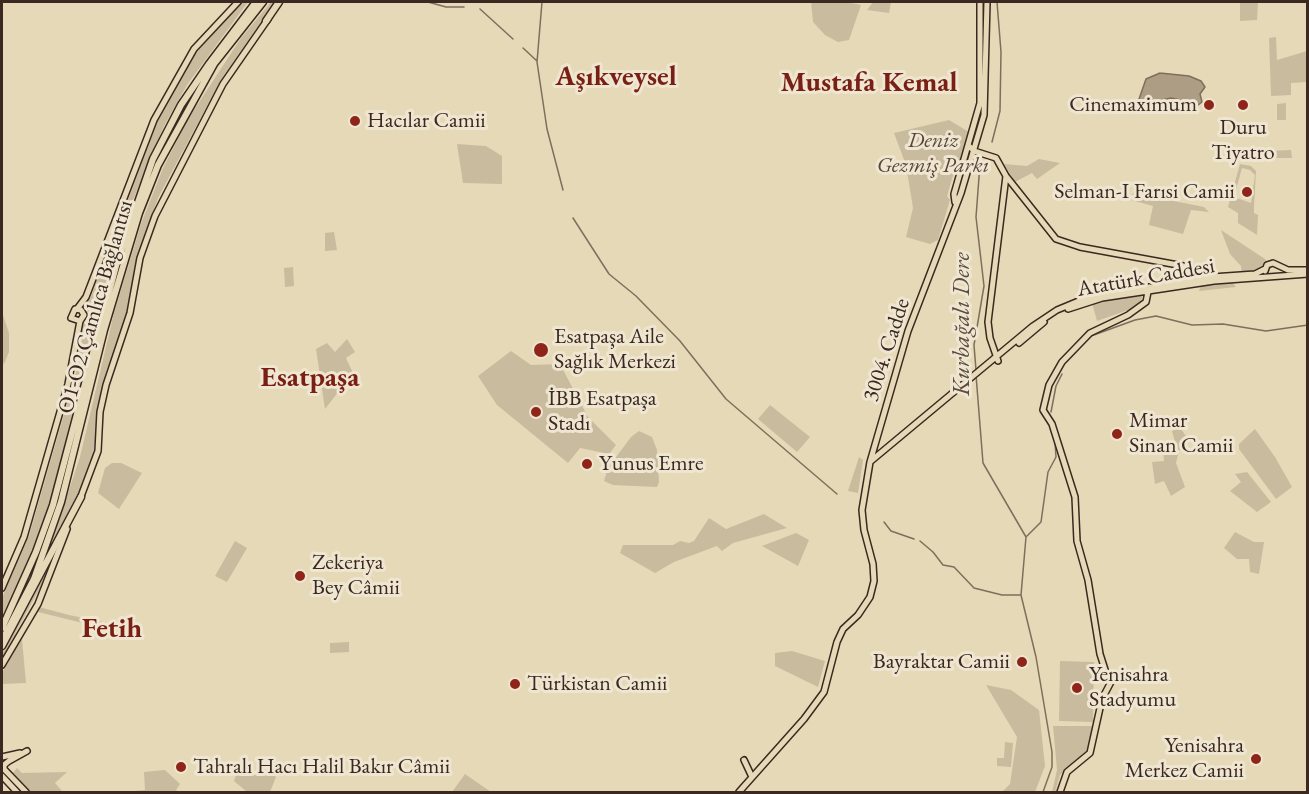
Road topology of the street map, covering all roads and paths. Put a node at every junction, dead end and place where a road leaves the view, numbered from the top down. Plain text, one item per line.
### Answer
1 (238, 2) edge
2 (256, 2) edge
3 (263, 2) edge
4 (281, 2) edge
5 (980, 2) edge
6 (987, 2) edge
7 (266, 21) joint
8 (969, 146) junction
9 (974, 151) junction
10 (1006, 176) junction
11 (955, 204) junction
12 (1276, 264) junction
13 (1265, 269) junction
14 (1308, 272) edge
15 (1272, 278) junction
16 (1213, 279) junction
17 (1149, 289) junction
18 (77, 309) junction
19 (77, 321) junction
20 (997, 359) junction
21 (870, 462) junction
22 (81, 497) junction
23 (2, 588) edge
24 (2, 628) edge
25 (2, 641) edge
26 (2, 646) edge
27 (2, 665) edge
28 (744, 760) dead end
29 (2, 764) edge
30 (2, 776) edge
31 (752, 777) junction
32 (18, 792) edge
33 (26, 792) edge
34 (739, 792) edge
35 (1060, 792) edge

1 - 18 main road
2 - 24 highway
3 - 25 highway, O1-O2 Çamlıca Bağlantısı
4 - 7 highway
5 - 8 main road, 3004. Cadde
6 - 9 main road, 3004. Cadde
7 - 22 main road
8 - 9 main road
8 - 11 main road, 3004. Cadde
9 - 10 main road
9 - 11 main road, 3004. Cadde
10 - 16 main road
10 - 20 main road
11 - 21 main road, 3004. Cadde
12 - 13 main road
12 - 14 main road, Atatürk Caddesi
12 - 15 main road
13 - 15 main road
13 - 16 main road, Atatürk Caddesi
14 - 15 main road, Atatürk Caddesi
15 - 16 main road, Atatürk Caddesi
16 - 17 main road, Atatürk Caddesi
17 - 20 main road, Atatürk Caddesi
17 - 35 main road
18 - 19 main road
18 - 19 main road
19 - 23 main road
20 - 21 main road, Atatürk Caddesi
21 - 31 main road, 3004. Cadde
22 - 26 highway
22 - 27 main road
28 - 31 main road
29 - 29 main road
29 - 33 main road
30 - 32 main road
31 - 34 main road, 3004. Cadde

